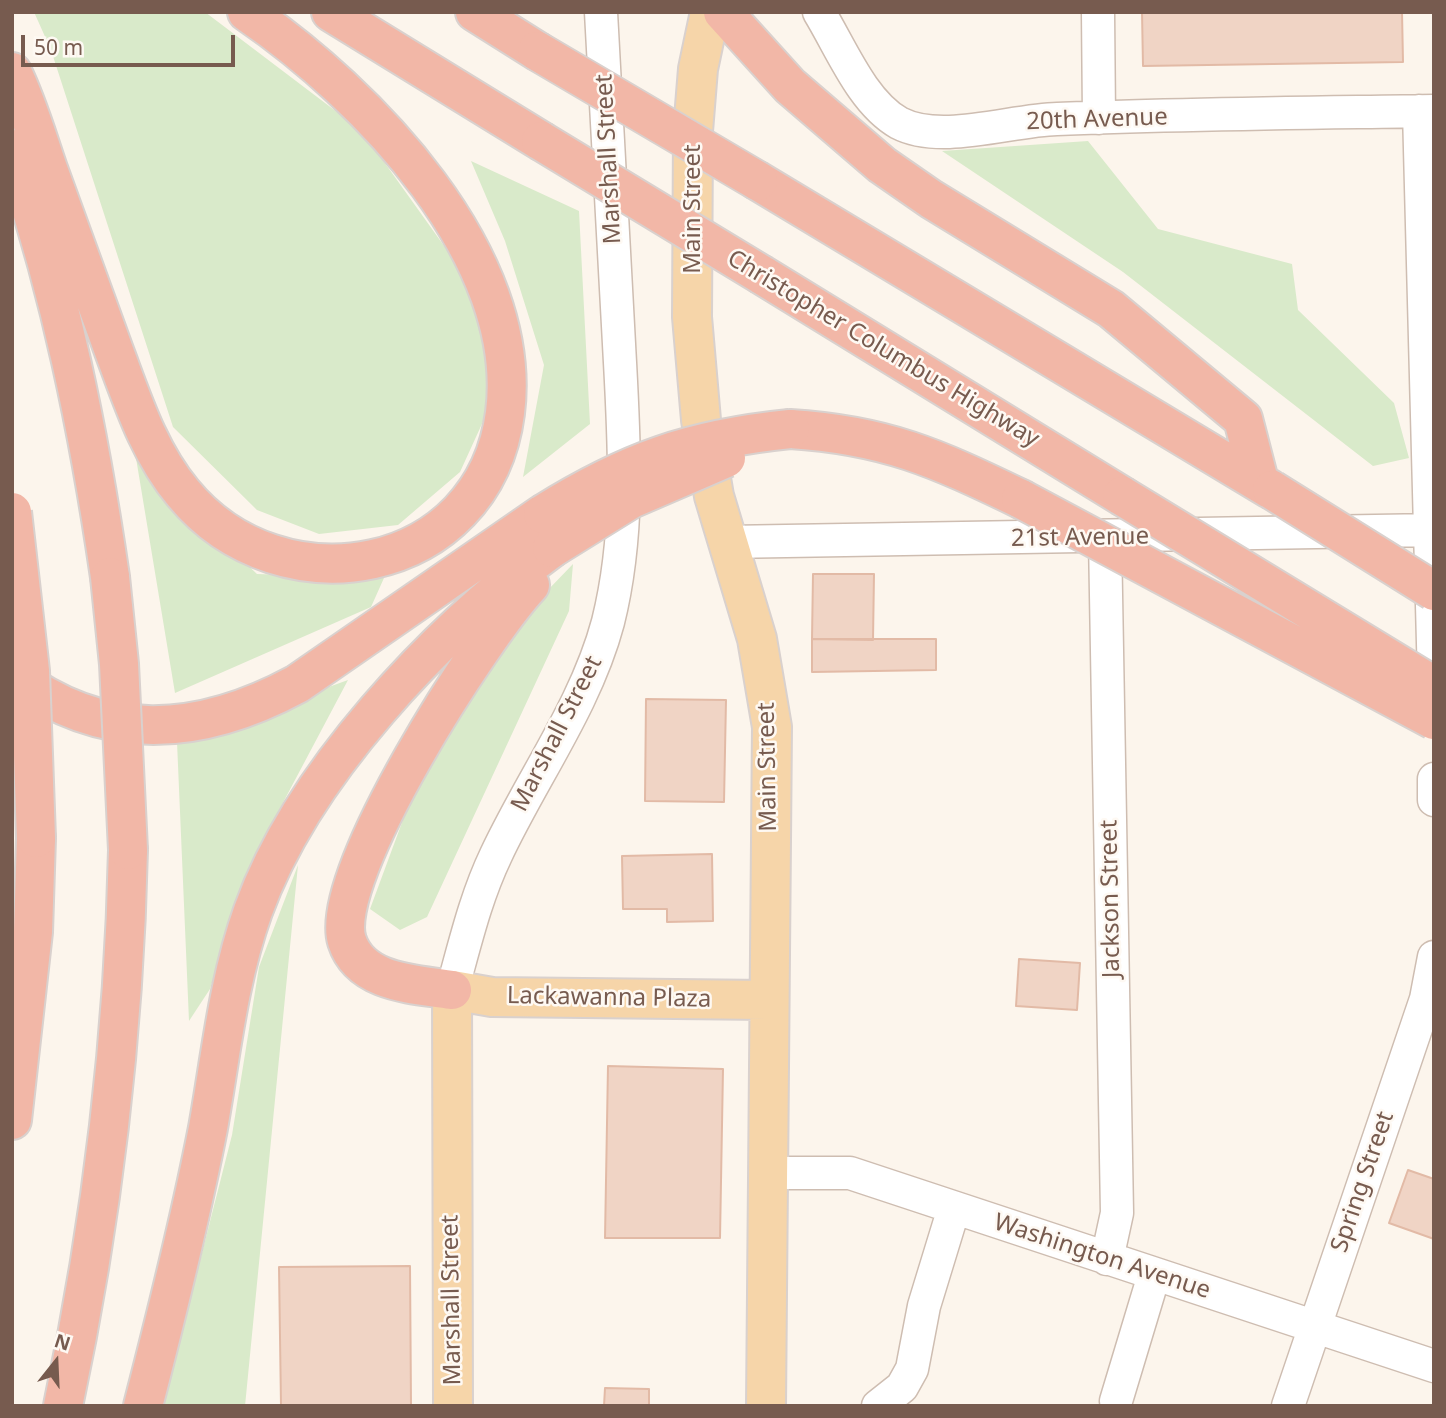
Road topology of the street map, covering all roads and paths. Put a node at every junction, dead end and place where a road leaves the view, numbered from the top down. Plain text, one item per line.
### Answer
1 (247, 12) edge
2 (331, 12) edge
3 (475, 12) edge
4 (601, 12) edge
5 (710, 12) edge
6 (723, 12) edge
7 (819, 12) edge
8 (1098, 12) edge
9 (12, 72) edge
10 (1427, 111) edge
11 (1099, 118) junction
12 (12, 149) edge
13 (790, 435) junction
14 (1265, 485) junction
15 (12, 512) edge
16 (1432, 530) edge
17 (1105, 538) junction
18 (550, 540) junction
19 (727, 542) junction
20 (1434, 591) edge
21 (12, 674) edge
22 (1434, 684) edge
23 (1434, 720) edge
24 (1434, 779) edge
25 (1434, 800) edge
26 (1434, 957) edge
27 (452, 990) junction
28 (767, 1000) junction
29 (12, 1120) edge
30 (767, 1173) junction
31 (954, 1208) junction
32 (1107, 1259) junction
33 (1154, 1275) junction
34 (1314, 1325) junction
35 (1434, 1366) edge
36 (1116, 1401) dead end
37 (63, 1406) edge
38 (143, 1406) edge
39 (453, 1406) edge
40 (766, 1406) edge
41 (878, 1406) edge
42 (1288, 1406) edge

1 - 9 highway
2 - 22 highway, Christopher Columbus Highway, bridge
3 - 14 highway, bridge
4 - 27 street, Marshall Street
5 - 19 main road, Main Street
6 - 14 highway
7 - 11 street, 20th Avenue
8 - 11 street
10 - 11 street, 20th Avenue
10 - 16 street
12 - 37 highway, bridge
13 - 18 highway, bridge
13 - 18 highway, bridge
13 - 23 highway, bridge
14 - 20 highway, bridge
15 - 29 highway, bridge
16 - 17 street, 21st Avenue
16 - 22 street
17 - 19 street, 21st Avenue
17 - 32 street, Jackson Street
18 - 21 highway
18 - 27 highway
18 - 38 highway
19 - 28 main road, Main Street
24 - 25 street
26 - 34 street, Spring Street
27 - 28 main road, Lackawanna Plaza
27 - 39 main road, Marshall Street
28 - 30 main road, Main Street
30 - 31 street, Washington Avenue
30 - 40 main road, Main Street
31 - 32 street, Washington Avenue
31 - 41 street
32 - 33 street, Washington Avenue
33 - 34 street, Washington Avenue
33 - 36 street
34 - 35 street, Washington Avenue
34 - 42 street, Spring Street

